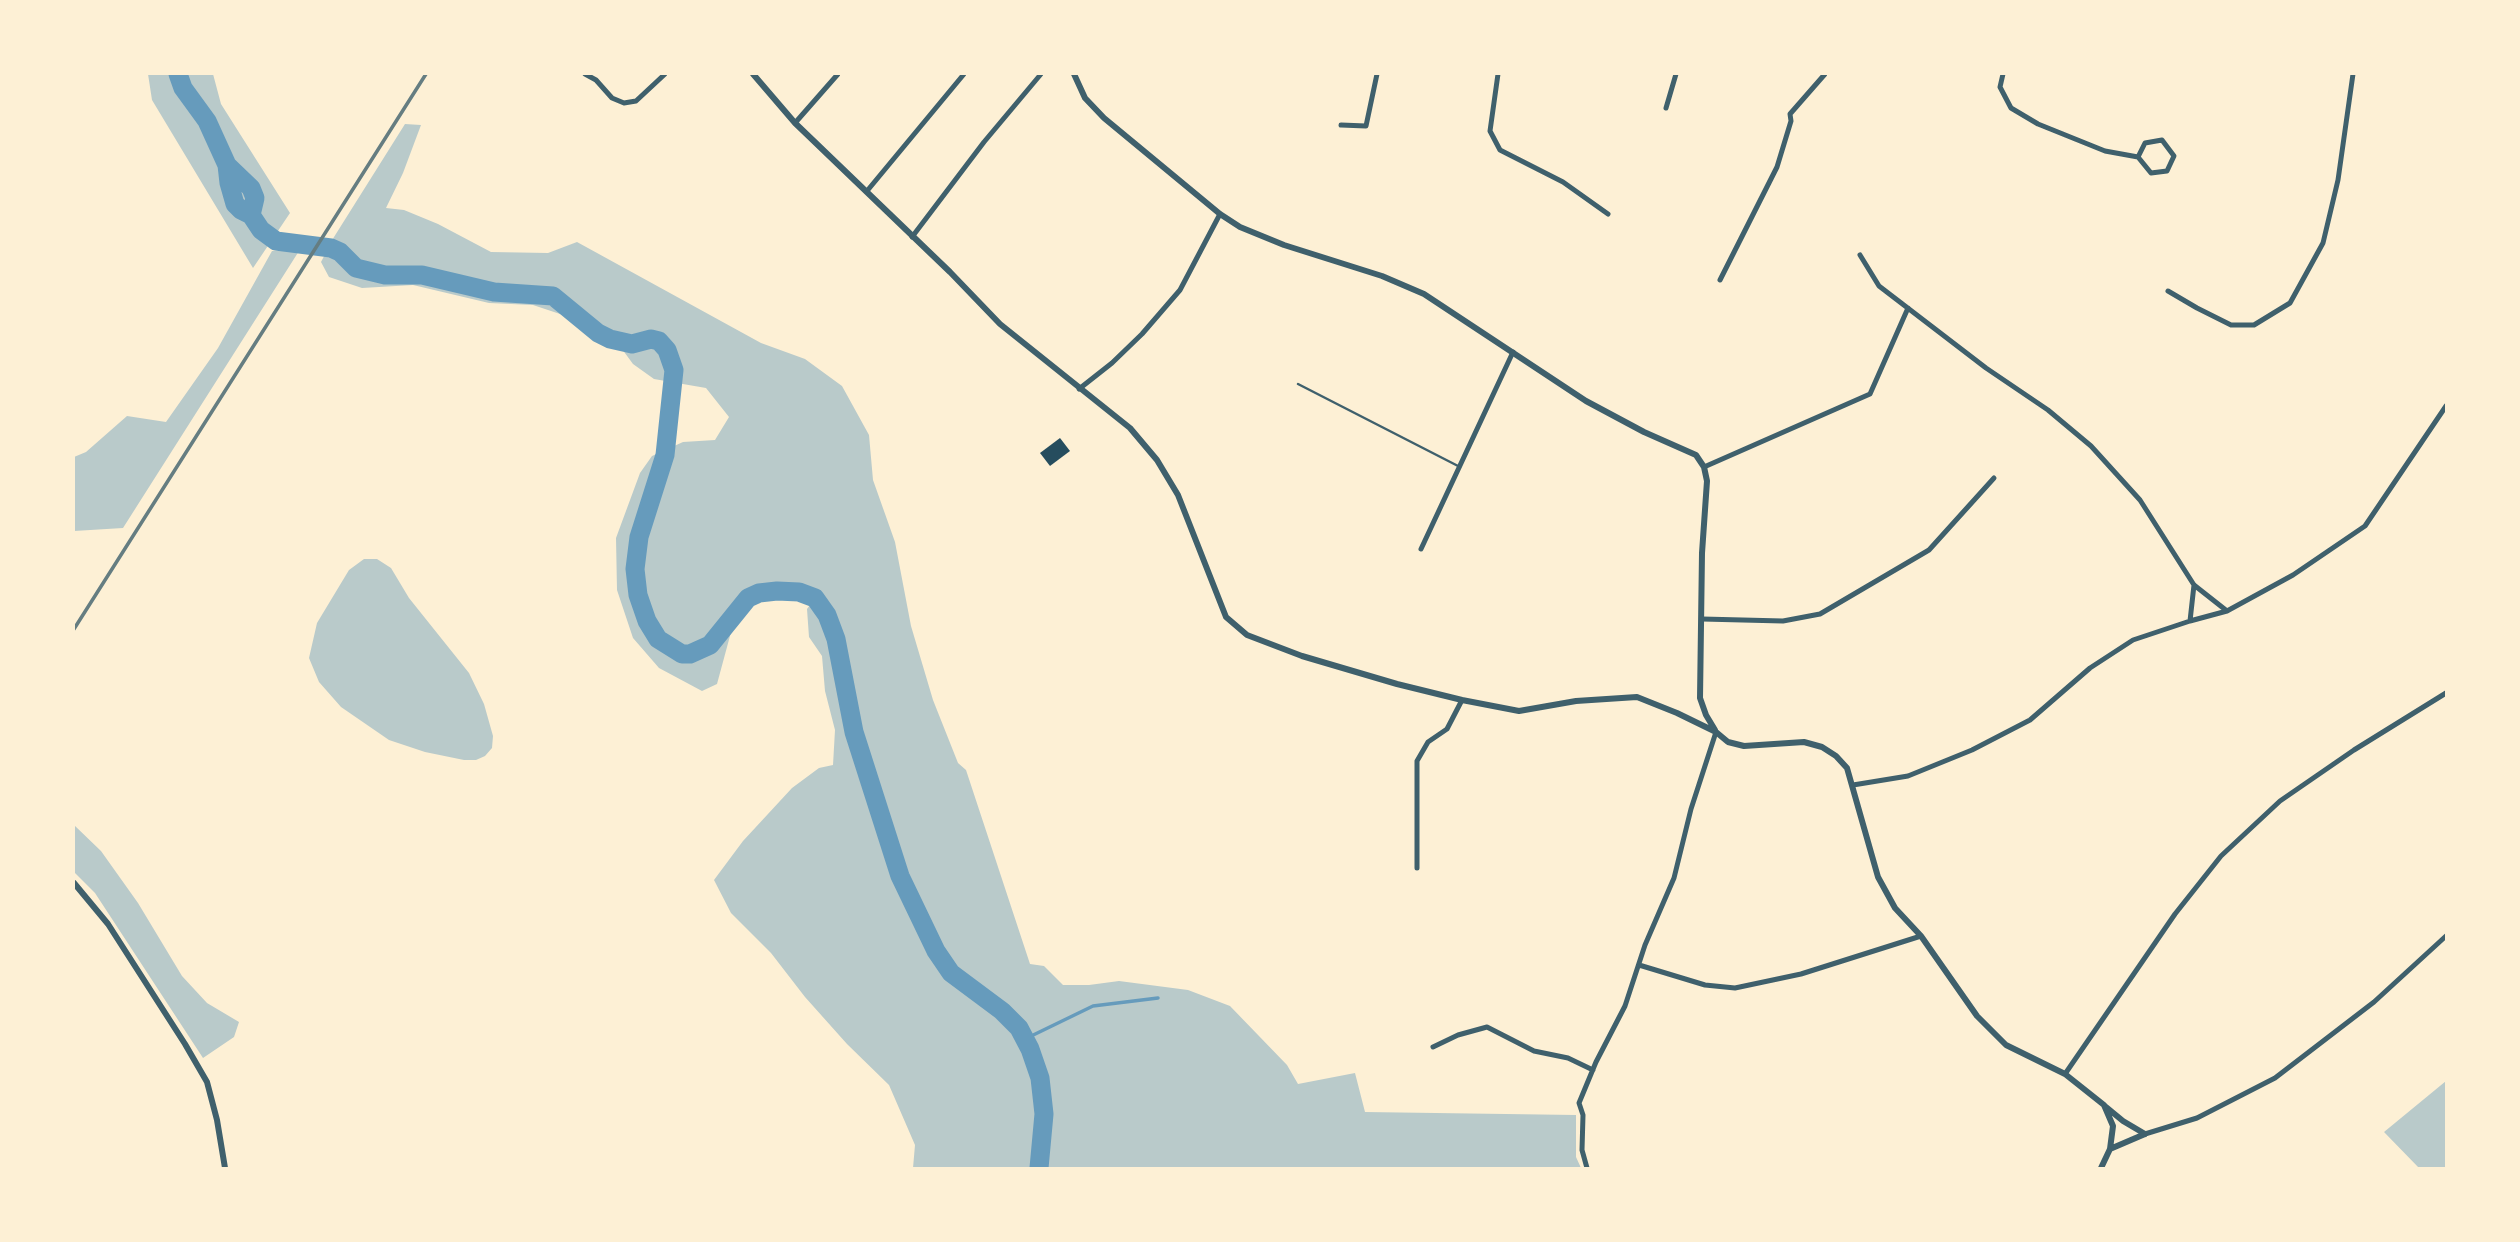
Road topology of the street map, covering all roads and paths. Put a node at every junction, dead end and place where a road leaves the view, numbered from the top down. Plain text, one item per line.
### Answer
1 (585, 74) edge
2 (665, 74) edge
3 (753, 74) edge
4 (838, 74) edge
5 (964, 74) edge
6 (1041, 74) edge
7 (1074, 74) edge
8 (1377, 74) edge
9 (1497, 74) edge
10 (1676, 74) edge
11 (1825, 74) edge
12 (2003, 74) edge
13 (2353, 74) edge
14 (1666, 108) dead end
15 (795, 123) junction
16 (1341, 125) dead end
17 (2138, 157) junction
18 (867, 191) junction
19 (1220, 214) junction
20 (1608, 214) dead end
21 (912, 237) junction
22 (1860, 255) dead end
23 (1720, 280) dead end
24 (2168, 292) dead end
25 (1908, 308) junction
26 (1513, 352) junction
27 (1298, 384) dead end
28 (1078, 389) junction
29 (2446, 406) edge
30 (1461, 467) junction
31 (1704, 467) junction
32 (1994, 478) dead end
33 (1421, 549) dead end
34 (2194, 585) junction
35 (2227, 611) junction
36 (1702, 619) junction
37 (2190, 621) junction
38 (2446, 693) edge
39 (1462, 700) junction
40 (1716, 732) junction
41 (1853, 785) junction
42 (1417, 868) dead end
43 (74, 883) edge
44 (1921, 936) junction
45 (2446, 936) edge
46 (1639, 965) junction
47 (1433, 1047) dead end
48 (1593, 1070) junction
49 (2065, 1074) junction
50 (2104, 1105) junction
51 (2145, 1133) junction
52 (2110, 1149) junction
53 (225, 1168) edge
54 (1587, 1168) edge
55 (2101, 1168) edge

1 - 2 street
3 - 15 street
4 - 15 street
5 - 18 street
6 - 21 street
7 - 19 street
8 - 16 street
9 - 20 street
10 - 14 street
11 - 23 street
12 - 17 street
13 - 24 street
15 - 18 street
17 - 17 street
18 - 21 street
19 - 26 street
19 - 28 street
21 - 28 street
22 - 25 street
25 - 31 street
25 - 34 street
26 - 30 street
26 - 31 street
27 - 30 lane
28 - 39 street
29 - 35 street
30 - 33 street
31 - 36 street
32 - 36 street
34 - 35 street
34 - 37 street
35 - 37 street
36 - 40 street
37 - 41 street
38 - 49 street
39 - 40 street
39 - 42 street
40 - 41 street
40 - 46 street
41 - 44 street
43 - 53 street
44 - 46 street
44 - 49 street
45 - 51 street
46 - 48 street
47 - 48 street
48 - 54 street
49 - 50 street
50 - 51 street
50 - 52 street
51 - 52 street
52 - 55 street

